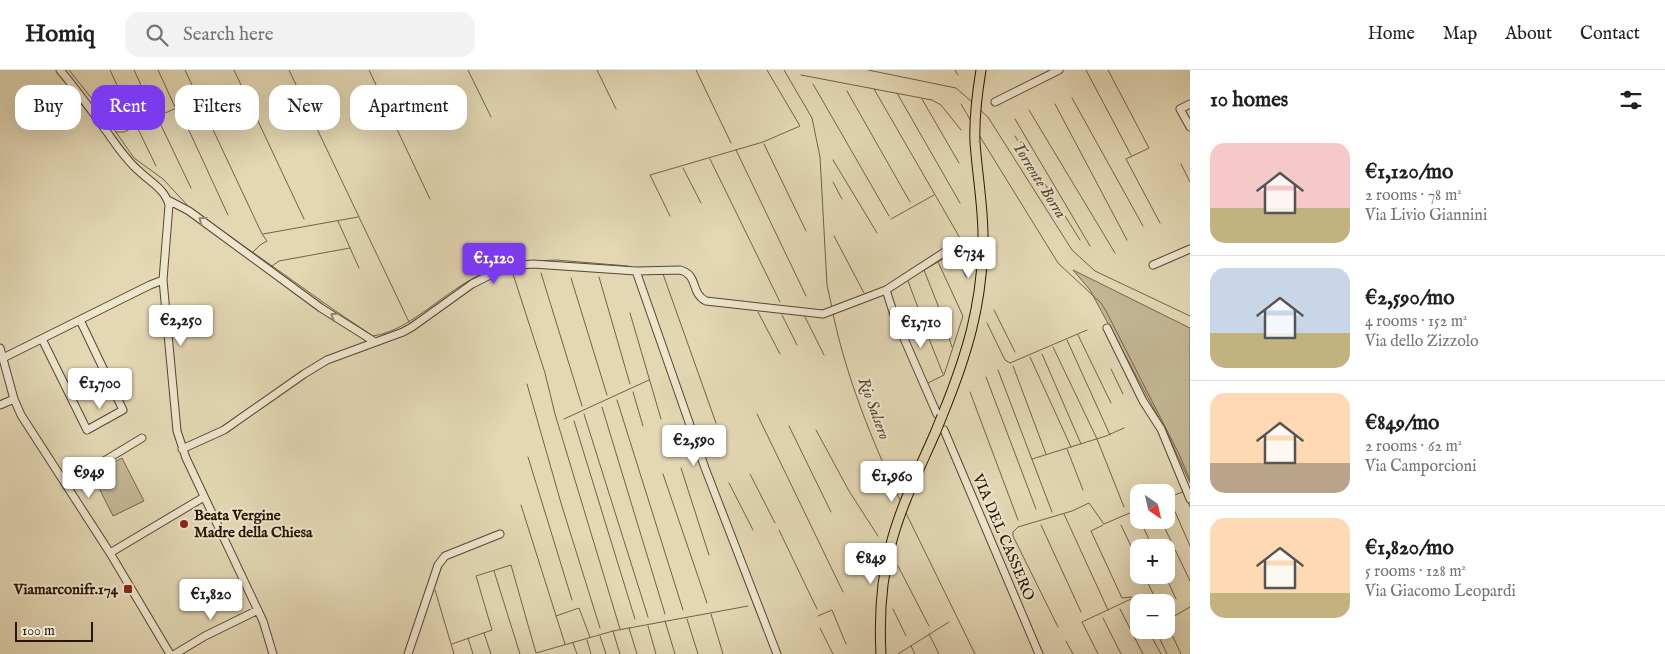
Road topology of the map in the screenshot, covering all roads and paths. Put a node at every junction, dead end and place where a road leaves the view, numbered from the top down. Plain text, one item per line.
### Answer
1 (60, 70) edge
2 (981, 70) edge
3 (1059, 70) edge
4 (995, 102) dead end
5 (1190, 104) edge
6 (1190, 127) edge
7 (168, 200) junction
8 (958, 244) dead end
9 (1190, 249) edge
10 (1153, 265) dead end
11 (636, 271) junction
12 (164, 280) junction
13 (886, 290) junction
14 (80, 320) junction
15 (1107, 328) dead end
16 (42, 339) junction
17 (375, 342) junction
18 (0, 348) edge
19 (3, 358) junction
20 (14, 399) junction
21 (0, 406) edge
22 (939, 415) junction
23 (940, 430) junction
24 (142, 438) dead end
25 (182, 449) junction
26 (66, 484) junction
27 (204, 497) junction
28 (1190, 499) edge
29 (500, 534) dead end
30 (110, 552) junction
31 (258, 610) junction
32 (170, 654) edge
33 (273, 654) edge
34 (408, 654) edge
35 (777, 654) edge
36 (881, 654) edge
37 (1039, 654) edge

1 - 7 street
2 - 22 main road
3 - 4 street
5 - 6 street
7 - 12 street
17 -> 7 street
8 - 13 street
9 - 10 street
11 - 13 street
11 - 17 street
11 - 35 street
12 - 14 street
12 - 25 street
13 - 22 street
14 - 16 street
14 - 16 street
15 - 28 street
16 - 19 street
17 - 25 street
18 - 19 street
19 - 20 street
20 - 21 street
20 - 26 street
22 - 23 main road, bridge
23 - 36 main road
23 - 37 street, VIA DEL CASSERO
24 - 26 street
25 - 27 street
26 - 30 street
27 - 30 street
27 - 31 street
29 - 34 street
30 - 32 street
31 - 32 street
31 - 33 street

